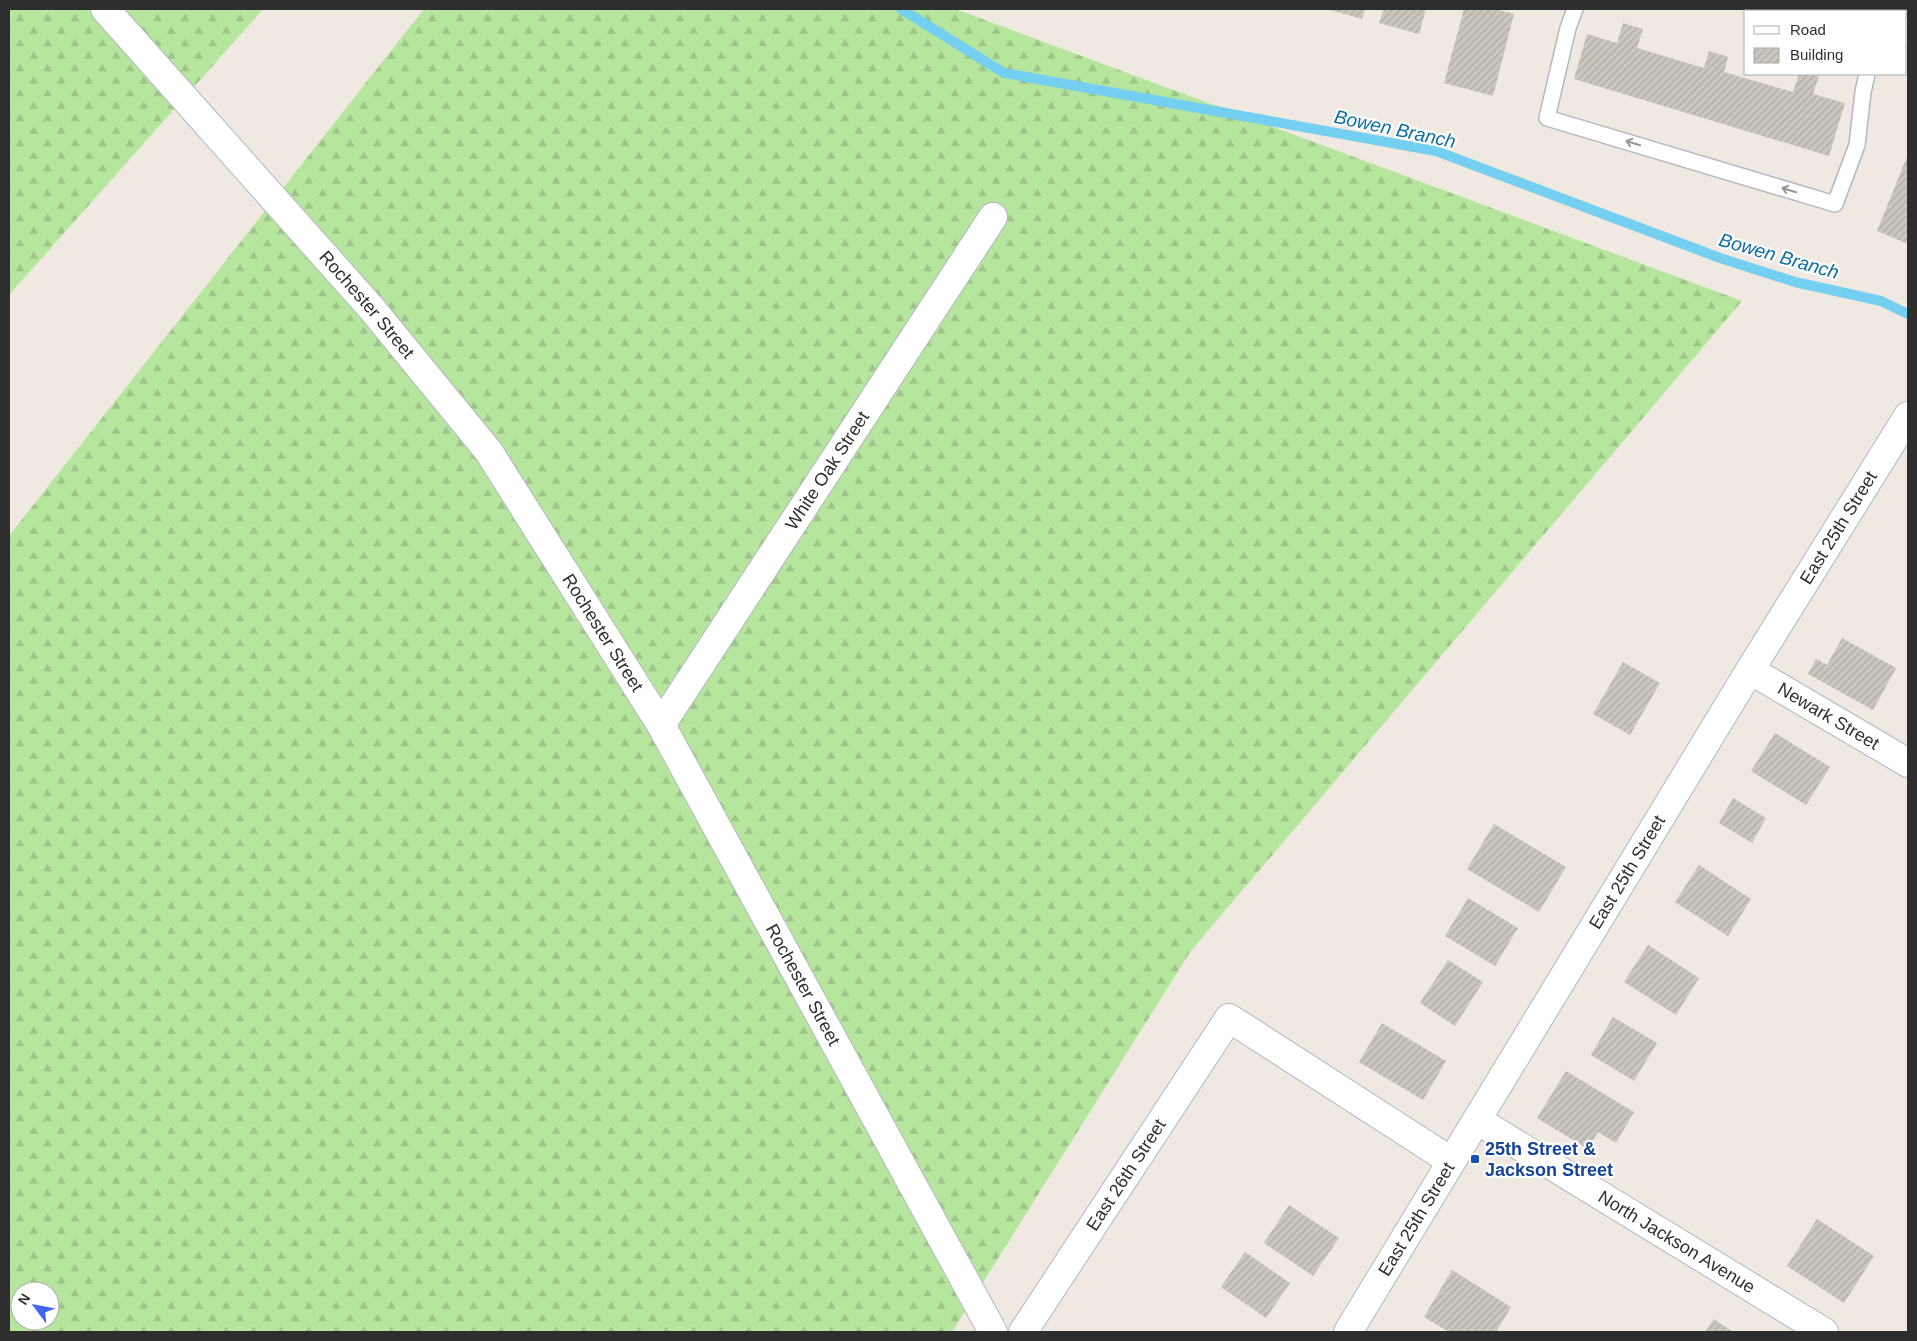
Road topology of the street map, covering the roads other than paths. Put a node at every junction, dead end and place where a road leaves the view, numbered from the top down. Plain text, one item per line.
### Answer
1 (105, 9) edge
2 (1575, 9) edge
3 (1867, 75) edge
4 (993, 217) dead end
5 (1908, 416) edge
6 (1750, 670) junction
7 (661, 725) junction
8 (1908, 762) edge
9 (1477, 1120) junction
10 (1451, 1161) junction
11 (993, 1332) edge
12 (1023, 1332) edge
13 (1348, 1332) edge
14 (1824, 1332) edge

1 - 7 street, Rochester Street
3 -> 2 lane
4 - 7 street, White Oak Street
5 - 6 street, East 25th Street
6 - 8 street, Newark Street
6 - 9 street, East 25th Street
7 - 11 street, Rochester Street
9 - 10 street, East 25th Street
9 - 14 street, North Jackson Avenue
10 - 12 street, East 26th Street
10 - 13 street, East 25th Street

